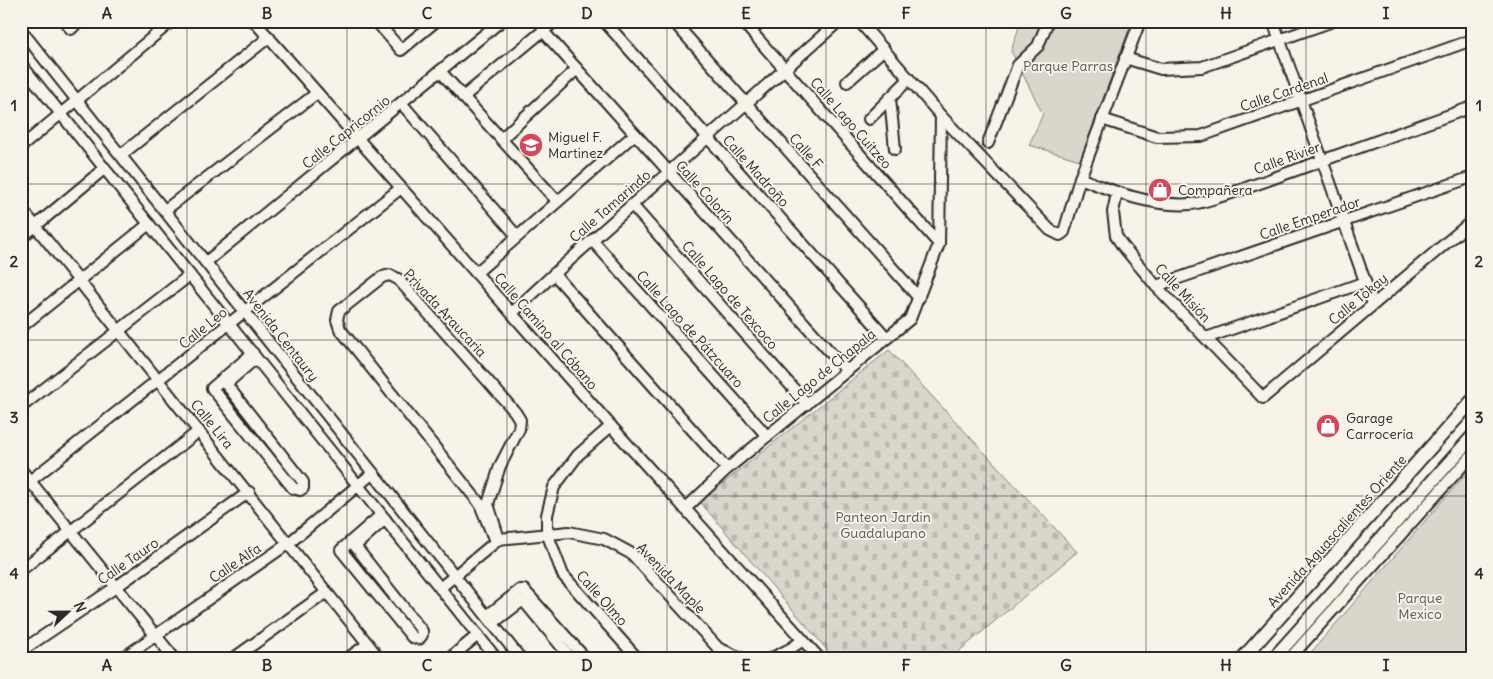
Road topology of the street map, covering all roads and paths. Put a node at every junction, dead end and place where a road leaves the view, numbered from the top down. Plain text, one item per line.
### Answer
1 (79, 21) edge
2 (172, 21) edge
3 (254, 21) edge
4 (376, 21) edge
5 (436, 21) edge
6 (501, 21) edge
7 (555, 21) edge
8 (604, 21) edge
9 (673, 21) edge
10 (742, 21) edge
11 (761, 21) edge
12 (839, 21) edge
13 (859, 21) edge
14 (1048, 21) edge
15 (1140, 21) edge
16 (1273, 21) edge
17 (1334, 21) edge
18 (67, 25) edge
19 (21, 30) edge
20 (543, 31) junction
21 (751, 31) junction
22 (269, 37) junction
23 (1280, 40) junction
24 (1472, 40) edge
25 (884, 50) junction
26 (1125, 58) junction
27 (21, 64) edge
28 (577, 69) junction
29 (785, 69) junction
30 (440, 71) junction
31 (909, 79) junction
32 (847, 82) dead end
33 (317, 93) junction
34 (463, 97) junction
35 (890, 98) junction
36 (77, 100) junction
37 (1301, 101) junction
38 (402, 104) junction
39 (745, 104) junction
40 (1472, 107) edge
41 (61, 114) junction
42 (941, 116) junction
43 (869, 119) dead end
44 (1102, 119) junction
45 (635, 134) junction
46 (501, 138) junction
47 (708, 138) junction
48 (359, 140) junction
49 (988, 143) dead end
50 (21, 147) edge
51 (895, 149) dead end
52 (121, 155) junction
53 (1322, 161) junction
54 (105, 168) junction
55 (670, 172) junction
56 (1472, 176) edge
57 (1080, 178) junction
58 (401, 188) junction
59 (1117, 193) junction
60 (557, 201) junction
61 (632, 205) junction
62 (21, 208) edge
63 (165, 210) junction
64 (1343, 221) junction
65 (1472, 221) edge
66 (149, 224) junction
67 (36, 226) junction
68 (517, 236) junction
69 (21, 238) edge
70 (592, 240) junction
71 (939, 244) junction
72 (206, 262) junction
73 (476, 273) junction
74 (554, 274) junction
75 (190, 275) junction
76 (80, 281) junction
77 (1365, 282) junction
78 (1156, 286) junction
79 (919, 298) junction
80 (1373, 304) junction
81 (245, 312) junction
82 (512, 313) junction
83 (229, 324) junction
84 (21, 327) edge
85 (119, 330) junction
86 (887, 338) junction
87 (1206, 338) junction
88 (254, 356) junction
89 (847, 371) junction
90 (160, 380) junction
91 (1263, 398) joint
92 (1472, 401) edge
93 (807, 404) junction
94 (21, 407) edge
95 (611, 426) junction
96 (200, 431) junction
97 (767, 436) junction
98 (1472, 437) edge
99 (1472, 456) edge
100 (727, 469) junction
101 (21, 470) edge
102 (373, 473) junction
103 (30, 481) junction
104 (358, 486) junction
105 (21, 488) edge
106 (249, 492) junction
107 (484, 504) junction
108 (685, 508) junction
109 (383, 517) junction
110 (1411, 522) junction
111 (1394, 523) junction
112 (71, 531) junction
113 (547, 533) junction
114 (497, 540) junction
115 (289, 543) junction
116 (21, 570) edge
117 (455, 576) junction
118 (1316, 578) junction
119 (116, 587) junction
120 (440, 588) junction
121 (327, 592) junction
122 (1333, 592) junction
123 (490, 619) junction
124 (155, 634) junction
125 (478, 635) junction
126 (802, 640) junction
127 (368, 644) junction
128 (21, 651) edge
129 (518, 657) edge
130 (123, 658) edge
131 (174, 658) edge
132 (234, 658) edge
133 (348, 658) edge
134 (380, 658) edge
135 (450, 658) edge
136 (496, 658) edge
137 (571, 658) edge
138 (585, 658) edge
139 (637, 658) edge
140 (741, 658) edge
141 (772, 658) edge
142 (819, 658) edge
143 (1243, 658) edge
144 (1274, 658) edge
145 (1290, 658) edge

1 - 18 street
2 - 36 street
3 - 22 street, Calle Camino al Cóbano
4 - 5 street
6 - 30 street, Calle Capricornio
7 - 20 street
8 - 47 street, Calle Madroño
9 - 39 street, Calle F
10 - 21 street, Calle Lago Cuitzeo
11 - 21 street
12 - 29 street, Calle Tamarindo
13 - 25 street
14 - 49 street
15 - 26 street
16 - 23 street
17 - 23 street
19 - 36 street, Avenida Centaury
20 - 28 street, Calle Colorín
20 - 34 street
21 - 29 street, Calle Lago Cuitzeo
22 - 33 street, Calle Camino al Cóbano
22 - 52 street
23 - 26 street
23 - 37 street
24 - 37 street, Calle Cardenal
25 - 31 street
25 - 32 street
26 - 44 street
27 - 41 street
28 - 45 street, Calle Colorín
28 - 46 street
29 - 39 street, Calle Tamarindo
29 - 71 street, Calle Lago Cuitzeo
30 - 34 street
30 - 38 street, Calle Capricornio
31 - 35 street
31 - 42 street
33 - 48 street, Calle Camino al Cóbano
33 - 63 street
34 - 46 street
35 - 43 street
35 - 51 street
36 - 41 street
36 - 52 street, Avenida Centaury
37 - 44 street, Calle Cardenal
37 - 53 street
38 - 48 street, Calle Capricornio
38 - 68 street
39 - 47 street, Calle Tamarindo
39 - 79 street, Calle F
40 - 53 street, Calle Rivier
41 - 50 street
41 - 54 street
42 - 57 street
42 - 71 street, Calle Lago de Chapala
44 - 57 street
45 - 55 street, Calle Colorín
45 - 60 street
46 - 60 street
47 - 55 street, Calle Tamarindo
47 - 86 street, Calle Madroño
48 - 58 street, Calle Camino al Cóbano
48 - 72 street, Calle Capricornio
52 - 63 street, Avenida Centaury
53 - 59 street, Calle Rivier
53 - 64 street
54 - 66 street
54 - 67 street
55 - 61 street, Calle Tamarindo
55 - 89 street, Calle Colorín
56 - 64 street, Calle Emperador
57 - 59 street, Calle Rivier
58 - 73 street, Calle Camino al Cóbano
58 - 81 street, Calle Leo
59 - 78 street, Calle Misión
60 - 68 street
61 - 70 street, Calle Tamarindo
61 - 93 street, Calle Lago de Texcoco
62 - 67 street, Calle Lira
63 - 72 street, Avenida Centaury
64 - 77 street
64 - 78 street, Calle Emperador
65 - 80 street, Calle Tokay
66 - 75 street
66 - 76 street
67 - 69 street
67 - 76 street, Calle Lira
68 - 73 street
70 - 74 street, Calle Tamarindo
70 - 97 street, Calle Lago de Pátzcuaro
71 - 79 street, Calle Lago de Chapala
72 - 81 street, Avenida Centaury
73 - 82 street, Calle Camino al Cóbano
74 - 82 street, Calle Tamarindo
74 - 100 street
75 - 83 street
75 - 85 street
76 - 84 street
76 - 85 street, Calle Lira
77 - 80 street
77 - 87 street
78 - 87 street, Calle Misión
79 - 86 street, Calle Lago de Chapala
80 - 91 street, Calle Tokay
81 - 83 street, Calle Leo
81 - 102 street, Avenida Centaury
82 - 95 street, Calle Camino al Cóbano
83 - 88 street
83 - 90 street, Calle Leo
85 - 90 street, Calle Lira
85 - 94 street
86 - 89 street, Calle Lago de Chapala
87 - 91 street, Calle Misión
88 - 88 street
88 - 104 street
89 - 93 street, Calle Lago de Chapala
90 - 96 street, Calle Lira
90 - 103 street, Calle Leo
92 - 118 main road, Avenida Aguascalientes Oriente
93 - 97 street, Calle Lago de Chapala
95 - 108 street, Calle Camino al Cóbano
95 - 113 street, Calle Olmo
96 - 106 street, Calle Lira
96 - 112 street
97 - 100 street, Calle Lago de Chapala
98 - 111 main road
99 - 110 street
100 - 108 street, Calle Lago de Chapala
101 - 103 street
102 - 104 street, Calle Alfa
102 - 117 street, Avenida Centaury
103 - 105 street, Calle Leo
103 - 112 street
104 - 109 street
104 - 115 street, Calle Alfa
106 - 115 street, Calle Lira
106 - 119 street, Calle Tauro
107 - 107 street, Privada Araucaria
107 - 114 street, Privada Araucaria
108 - 126 street, Calle Camino al Cóbano
109 - 109 street
109 - 120 street
110 - 111 main road
110 - 145 street
111 - 122 main road
112 - 116 street
112 - 119 street
113 - 114 street, Avenida Maple
113 - 139 street, Calle Olmo
113 - 140 street, Avenida Maple
114 - 117 street
115 - 121 street, Calle Lira
115 - 124 street, Calle Alfa
117 - 120 street
117 - 123 street, Avenida Centaury
118 - 122 main road
118 - 143 main road, Avenida Aguascalientes Oriente
119 - 124 street
119 - 128 street, Calle Tauro
120 - 125 street
121 - 127 street, Calle Lira
121 - 132 street
122 - 144 main road
123 - 129 street, Avenida Centaury
123 - 137 street
123 - 138 street
124 - 130 street, Calle Alfa
124 - 131 street
125 - 135 street
125 - 136 street
126 - 141 street
126 - 142 street, Calle Camino al Cóbano
127 - 133 street
127 - 134 street, Calle Lira

